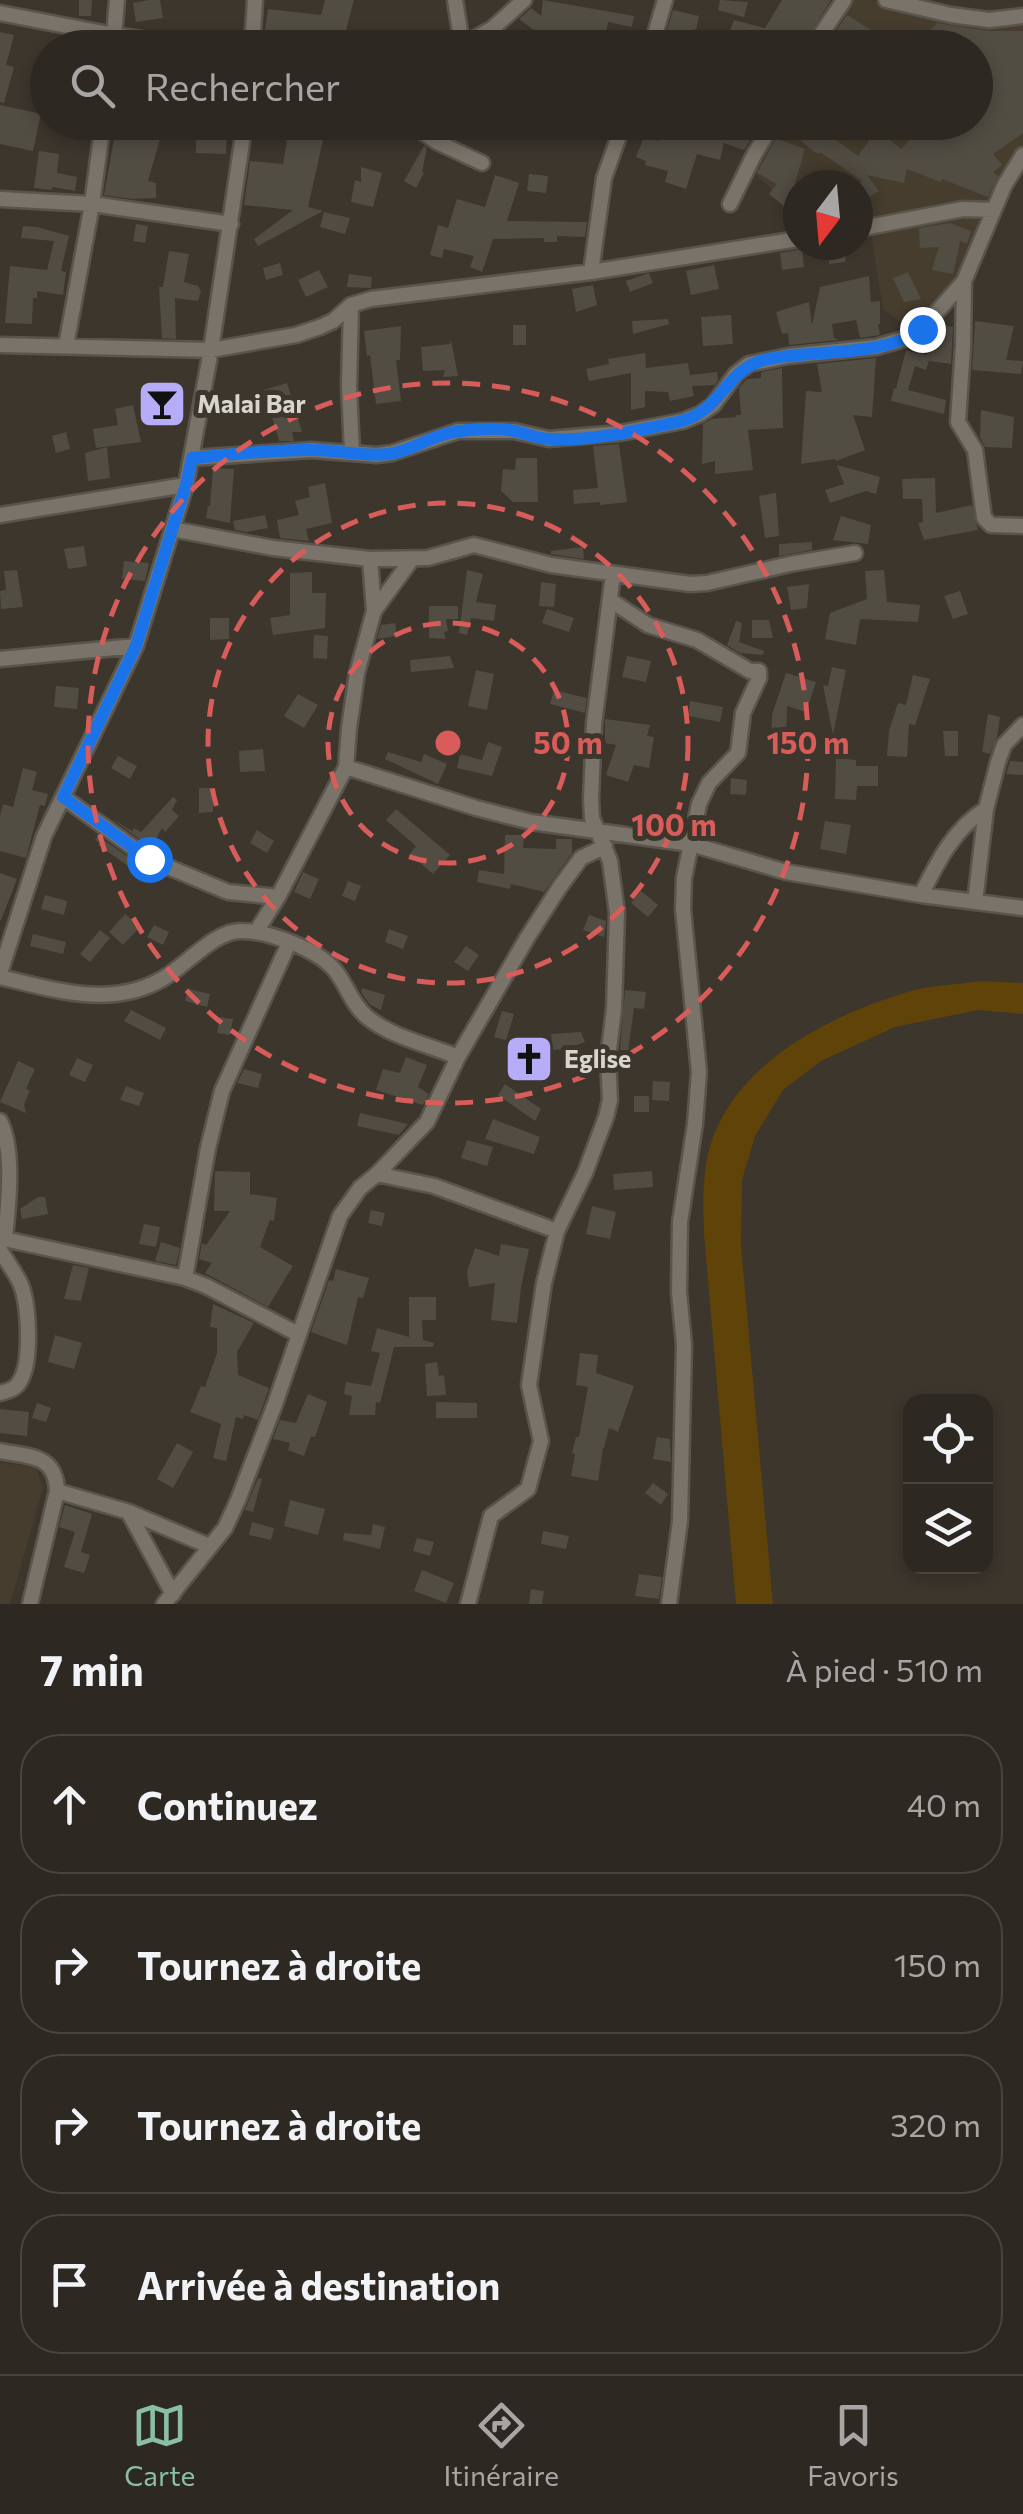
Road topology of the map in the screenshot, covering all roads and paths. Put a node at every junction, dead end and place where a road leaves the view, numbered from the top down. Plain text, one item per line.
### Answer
1 (117, 0) edge
2 (255, 0) edge
3 (455, 0) edge
4 (524, 0) edge
5 (665, 0) edge
6 (844, 0) edge
7 (886, 0) edge
8 (0, 13) edge
9 (1023, 16) edge
10 (69, 30) edge
11 (114, 30) edge
12 (253, 30) edge
13 (458, 30) edge
14 (489, 30) edge
15 (656, 30) edge
16 (824, 30) edge
17 (101, 140) edge
18 (243, 140) edge
19 (434, 140) edge
20 (618, 140) edge
21 (763, 140) edge
22 (1023, 155) edge
23 (482, 162) dead end
24 (0, 199) edge
25 (92, 204) junction
26 (730, 204) dead end
27 (992, 210) junction
28 (231, 224) junction
29 (873, 226) edge
30 (783, 242) edge
31 (591, 272) junction
32 (964, 280) junction
33 (351, 305) junction
34 (0, 345) edge
35 (66, 346) junction
36 (211, 350) junction
37 (352, 452) junction
38 (192, 458) junction
39 (186, 485) junction
40 (0, 515) edge
41 (1023, 526) edge
42 (172, 529) junction
43 (855, 553) dead end
44 (370, 558) junction
45 (412, 559) junction
46 (613, 574) junction
47 (610, 600) junction
48 (374, 611) junction
49 (136, 646) junction
50 (0, 659) edge
51 (1023, 725) edge
52 (346, 767) junction
53 (63, 797) junction
54 (986, 809) junction
55 (596, 830) junction
56 (691, 844) junction
57 (605, 846) junction
58 (921, 894) junction
59 (278, 897) junction
60 (975, 902) junction
61 (1023, 908) edge
62 (256, 932) junction
63 (289, 942) junction
64 (0, 975) edge
65 (458, 1056) junction
66 (0, 1121) edge
67 (377, 1174) junction
68 (557, 1231) junction
69 (2, 1242) edge
70 (185, 1278) junction
71 (298, 1334) junction
72 (0, 1393) edge
73 (0, 1451) edge
74 (57, 1490) junction
75 (129, 1512) junction
76 (209, 1546) junction
77 (168, 1599) edge
78 (30, 1604) edge
79 (468, 1604) edge
80 (669, 1604) edge

1 - 11 street
2 - 12 street
3 - 13 street
4 - 14 street
5 - 15 street
6 - 16 street
7 - 9 street
8 - 10 street
17 - 25 street
18 - 28 street
19 - 23 street
20 - 31 street
21 - 26 street
22 - 27 street
24 - 25 street
25 - 28 street
25 - 35 street
27 - 29 street
27 - 32 street
28 - 36 street
30 - 31 street
31 - 33 street
32 - 37 street
32 - 41 street
33 - 36 street
33 - 37 street
34 - 35 street
35 - 36 street
36 - 38 street
37 - 38 street
38 - 39 street
39 - 40 street
39 - 42 street
42 - 44 street
42 - 49 street
43 - 46 street
44 - 45 street
44 - 48 street
45 - 46 street
45 - 48 street
46 - 47 street
47 - 55 street
47 - 56 street
48 - 52 street
49 - 50 street
49 - 53 street
51 - 54 street
52 - 55 street
52 - 59 street
53 - 59 street
53 - 64 street
54 - 58 street
54 - 60 street
55 - 56 street
55 - 57 street
56 - 58 street
56 - 80 street
57 - 65 street
57 - 68 street
58 - 60 street
59 - 62 street
60 - 61 street
62 - 63 street
62 - 64 street
63 - 65 street
63 - 70 street
65 - 67 street
66 - 69 street
67 - 68 street
67 - 71 street
68 - 79 street
69 - 70 street
69 - 72 street
70 - 71 street
71 - 76 street
73 - 74 street
74 - 75 street
74 - 78 street
75 - 76 street
75 - 77 street
76 - 77 street

